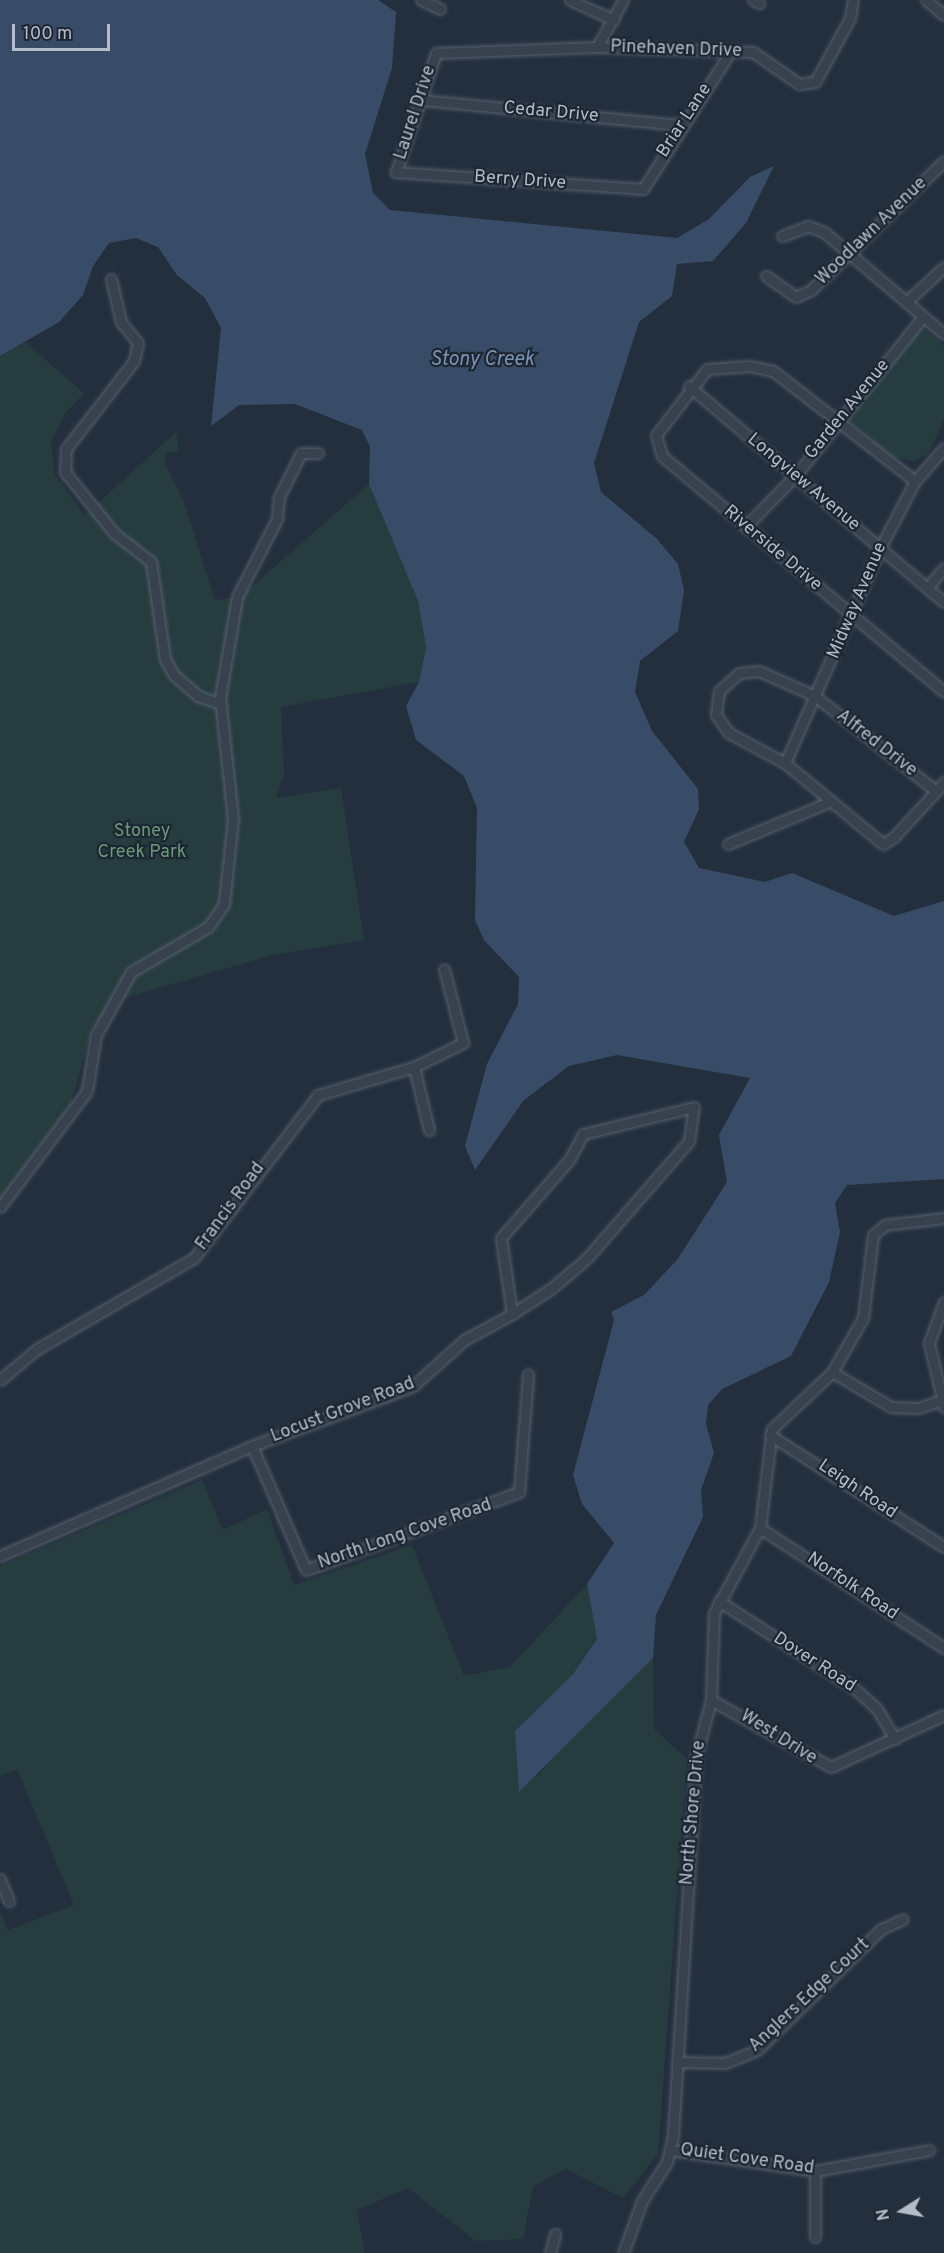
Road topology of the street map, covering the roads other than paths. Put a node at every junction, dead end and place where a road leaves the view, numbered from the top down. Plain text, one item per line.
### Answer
1 (421, 0) edge
2 (570, 0) edge
3 (623, 0) edge
4 (854, 0) edge
5 (926, 0) edge
6 (440, 9) dead end
7 (944, 15) edge
8 (614, 20) junction
9 (597, 47) junction
10 (436, 53) joint
11 (729, 54) junction
12 (421, 100) junction
13 (681, 125) junction
14 (943, 165) edge
15 (396, 172) joint
16 (643, 189) joint
17 (782, 236) dead end
18 (849, 258) junction
19 (944, 267) edge
20 (766, 276) dead end
21 (111, 279) dead end
22 (906, 302) junction
23 (923, 317) junction
24 (944, 334) edge
25 (689, 386) junction
26 (840, 418) junction
27 (944, 447) edge
28 (318, 453) dead end
29 (795, 476) junction
30 (915, 481) junction
31 (745, 527) junction
32 (879, 548) junction
33 (944, 568) edge
34 (927, 588) junction
35 (944, 602) edge
36 (854, 617) junction
37 (944, 692) edge
38 (815, 696) junction
39 (220, 704) junction
40 (785, 763) junction
41 (944, 782) edge
42 (936, 791) junction
43 (829, 802) junction
44 (728, 844) dead end
45 (444, 969) dead end
46 (414, 1067) junction
47 (429, 1130) dead end
48 (0, 1207) edge
49 (944, 1218) edge
50 (944, 1302) edge
51 (512, 1314) junction
52 (832, 1372) junction
53 (528, 1374) dead end
54 (0, 1380) edge
55 (942, 1404) edge
56 (770, 1435) junction
57 (252, 1446) junction
58 (760, 1528) junction
59 (943, 1546) edge
60 (0, 1556) edge
61 (719, 1601) junction
62 (944, 1648) edge
63 (711, 1700) junction
64 (944, 1715) edge
65 (895, 1739) junction
66 (0, 1880) edge
67 (9, 1901) dead end
68 (903, 1919) dead end
69 (677, 2062) junction
70 (671, 2150) junction
71 (929, 2150) dead end
72 (815, 2171) junction
73 (555, 2234) dead end
74 (815, 2237) dead end
75 (550, 2253) edge
76 (623, 2253) edge

1 - 6 street
2 - 8 street
3 - 8 street
4 - 11 street, Pinehaven Drive
5 - 7 street
8 - 9 street
9 - 10 street, Pinehaven Drive
9 - 11 street, Pinehaven Drive
10 - 12 street, Laurel Drive
11 - 13 street, Briar Lane
12 - 13 street, Cedar Drive
12 - 15 street, Laurel Drive
13 - 16 street, Briar Lane
14 - 18 street, Woodlawn Avenue
15 - 16 street, Berry Drive
17 - 18 street
18 - 20 street, Woodlawn Avenue
18 - 22 street
19 - 22 street
21 - 39 street
22 - 23 street
23 - 24 street
23 - 26 street, Garden Avenue
25 - 26 street
25 - 29 street, Longview Avenue
25 - 31 street, Riverside Drive
26 - 29 street, Garden Avenue
26 - 30 street
27 - 30 street, Midway Avenue
28 - 39 street
29 - 31 street, Garden Avenue
29 - 32 street, Longview Avenue
30 - 32 street, Midway Avenue
31 - 36 street, Riverside Drive
32 - 34 street, Longview Avenue
32 - 36 street, Midway Avenue
33 - 34 street
34 - 35 street, Longview Avenue
36 - 37 street, Riverside Drive
36 - 38 street, Midway Avenue
38 - 40 street, Midway Avenue
38 - 40 street, Alfred Drive
38 - 42 street, Alfred Drive
39 - 48 street
40 - 43 street, Alfred Drive
41 - 42 street
42 - 43 street, Alfred Drive
43 - 44 street
45 - 46 street, Francis Road
46 - 47 street
46 - 54 street, Francis Road
49 - 52 street, North Shore Drive
50 - 55 street
51 - 51 street, Locust Grove Road
51 - 57 street, Locust Grove Road
52 - 55 street
52 - 56 street, North Shore Drive
53 - 57 street, North Long Cove Road
56 - 58 street, North Shore Drive
56 - 59 street, Leigh Road
57 - 60 street, Locust Grove Road
58 - 61 street, North Shore Drive
58 - 62 street, Norfolk Road
61 - 63 street, North Shore Drive
61 - 65 street, Dover Road
63 - 65 street, West Drive
63 - 69 street, North Shore Drive
64 - 65 street, West Drive
66 - 67 street
68 - 69 street, Anglers Edge Court
69 - 70 street, North Shore Drive
70 - 72 street, Quiet Cove Road
70 - 76 street, North Shore Drive
71 - 72 street, Quiet Cove Road
72 - 74 street
73 - 75 street

